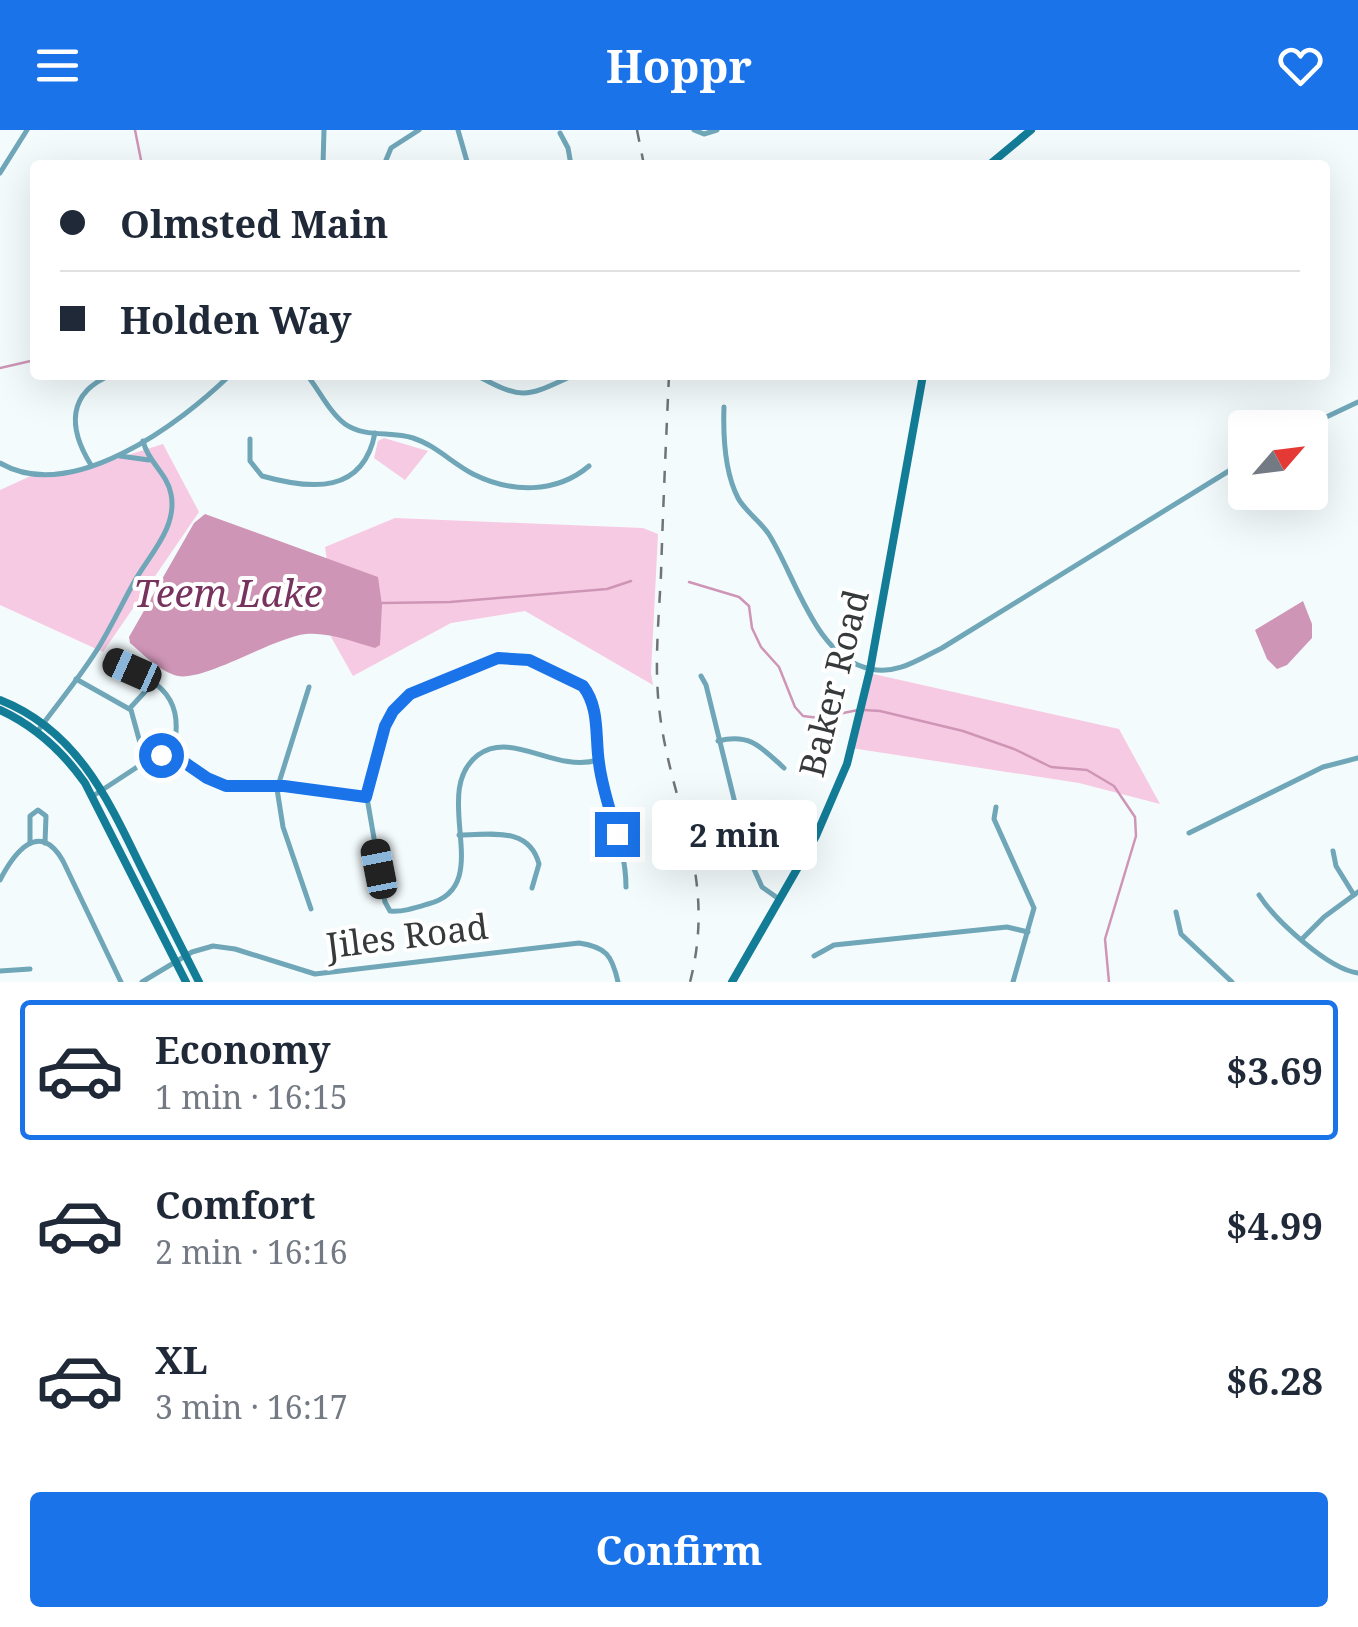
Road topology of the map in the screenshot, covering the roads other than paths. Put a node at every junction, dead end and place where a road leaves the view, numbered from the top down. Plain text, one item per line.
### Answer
1 (27, 130) edge
2 (324, 130) edge
3 (419, 130) edge
4 (458, 130) edge
5 (694, 130) edge
6 (717, 130) edge
7 (1026, 131) edge
8 (560, 133) dead end
9 (323, 160) edge
10 (386, 160) edge
11 (467, 160) edge
12 (570, 160) edge
13 (994, 160) edge
14 (0, 172) edge
15 (99, 380) edge
16 (225, 380) edge
17 (311, 380) edge
18 (486, 380) edge
19 (562, 380) edge
20 (923, 380) edge
21 (1358, 402) edge
22 (724, 408) dead end
23 (1328, 416) edge
24 (374, 433) junction
25 (250, 439) dead end
26 (143, 441) junction
27 (117, 456) junction
28 (150, 461) junction
29 (0, 463) edge
30 (91, 465) junction
31 (589, 466) dead end
32 (1228, 471) edge
33 (113, 661) dead end
34 (870, 670) junction
35 (700, 676) dead end
36 (76, 679) junction
37 (155, 681) junction
38 (309, 688) dead end
39 (0, 700) edge
40 (130, 709) junction
41 (0, 710) edge
42 (40, 728) junction
43 (718, 741) junction
44 (172, 756) junction
45 (1358, 758) edge
46 (598, 760) junction
47 (146, 762) junction
48 (784, 768) dead end
49 (277, 787) junction
50 (103, 790) junction
51 (92, 796) junction
52 (366, 797) junction
53 (996, 807) dead end
54 (1189, 833) dead end
55 (459, 835) junction
56 (30, 842) junction
57 (45, 843) junction
58 (1333, 851) dead end
59 (0, 880) edge
60 (626, 887) dead end
61 (532, 888) dead end
62 (1356, 893) edge
63 (1259, 895) dead end
64 (779, 899) junction
65 (311, 909) dead end
66 (1176, 912) dead end
67 (1028, 932) junction
68 (1302, 938) junction
69 (185, 956) junction
70 (814, 956) dead end
71 (176, 961) junction
72 (30, 969) dead end
73 (0, 970) edge
74 (1358, 973) edge
75 (737, 981) edge
76 (121, 982) edge
77 (142, 982) edge
78 (186, 982) edge
79 (199, 982) edge
80 (618, 982) edge
81 (1013, 982) edge
82 (1232, 982) edge

1 - 14 street
2 - 9 street
3 - 10 street
4 - 11 street
5 - 6 street
7 - 13 street
8 - 12 street
15 - 30 street
16 - 26 street
17 - 24 street
18 - 19 street
20 - 34 street, Baker Road
21 - 23 street
22 - 34 street
24 - 25 street
24 - 31 street
26 - 27 street
26 - 28 street
27 - 28 street
27 - 30 street
28 - 36 street
29 - 30 street
32 - 34 street
33 - 37 street
34 - 64 street, Baker Road
35 - 43 street
36 - 40 street
36 - 42 street
37 - 40 street
37 - 44 street
38 - 49 street
39 - 42 street
40 - 47 street
41 - 42 street
42 - 50 street
42 - 51 street
43 - 48 street
43 - 64 street
44 - 47 street
44 - 49 street
45 - 54 street
46 - 52 street
46 - 55 street
46 - 60 street
47 - 50 street
49 - 52 street
49 - 65 street
50 - 51 street
50 - 69 street
51 - 71 street
52 - 55 street
53 - 67 street
55 - 61 street
56 - 57 street
56 - 57 street
56 - 59 street
57 - 76 street
58 - 62 street
62 - 68 street
63 - 68 street
64 - 75 street, Baker Road
66 - 82 street
67 - 70 street
67 - 81 street
68 - 74 street
69 - 71 street
69 - 79 street
69 - 80 street, Jiles Road
71 - 77 street
71 - 78 street
72 - 73 street

